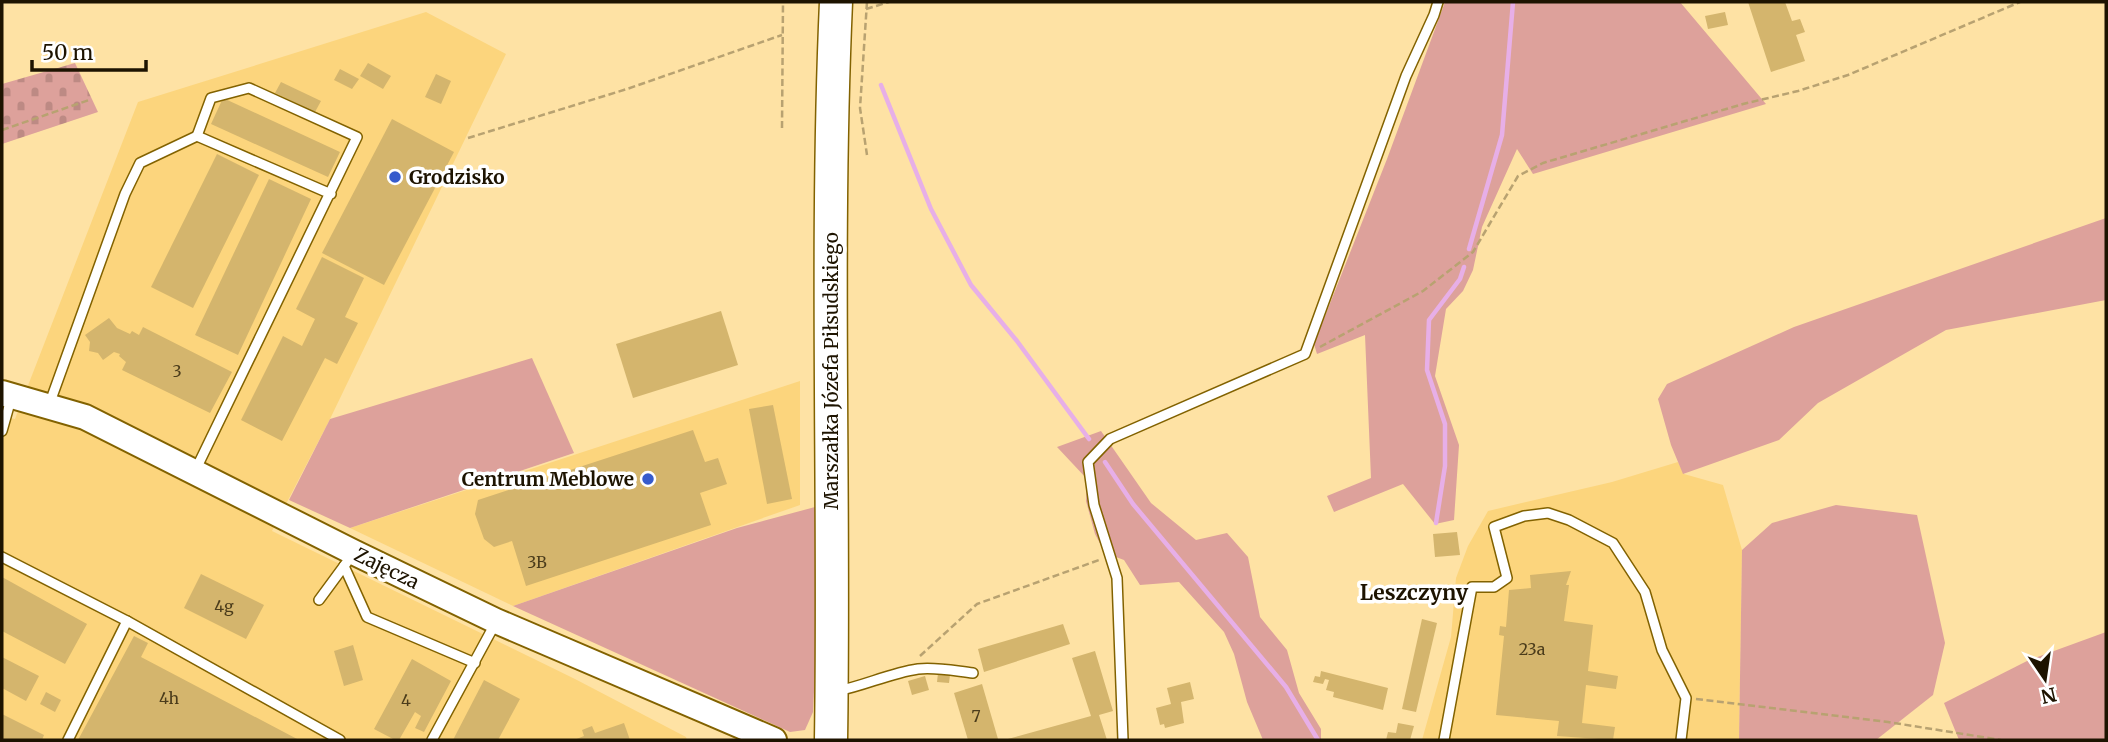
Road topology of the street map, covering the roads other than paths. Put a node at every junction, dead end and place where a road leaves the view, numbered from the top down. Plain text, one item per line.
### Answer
1 (1438, 2) edge
2 (851, 5) edge
3 (197, 136) junction
4 (331, 194) junction
5 (7, 394) edge
6 (49, 405) junction
7 (2, 431) edge
8 (195, 470) junction
9 (2, 557) edge
10 (349, 559) junction
11 (319, 600) dead end
12 (127, 621) junction
13 (496, 621) junction
14 (475, 663) junction
15 (973, 673) dead end
16 (832, 692) junction
17 (748, 736) edge
18 (337, 739) edge
19 (68, 740) edge
20 (432, 740) edge
21 (774, 740) edge
22 (831, 740) edge
23 (1123, 740) edge
24 (1444, 740) edge
25 (1681, 740) edge

1 - 23 lane
2 - 16 highway, Marszałka Józefa Piłsudskiego
3 - 4 lane
3 - 4 lane
3 - 6 lane
4 - 8 lane
5 - 6 street, Zajęcza
5 - 7 lane
6 - 8 street, Zajęcza
8 - 10 street, Zajęcza
9 - 12 lane
10 - 11 lane
10 - 13 street, Zajęcza
10 - 14 lane
12 - 18 lane
12 - 19 lane
13 - 14 lane
13 - 17 street, Zajęcza
14 - 20 lane
15 - 16 lane
16 - 22 highway, Marszałka Józefa Piłsudskiego
17 - 21 street, Zajęcza
24 - 25 lane

